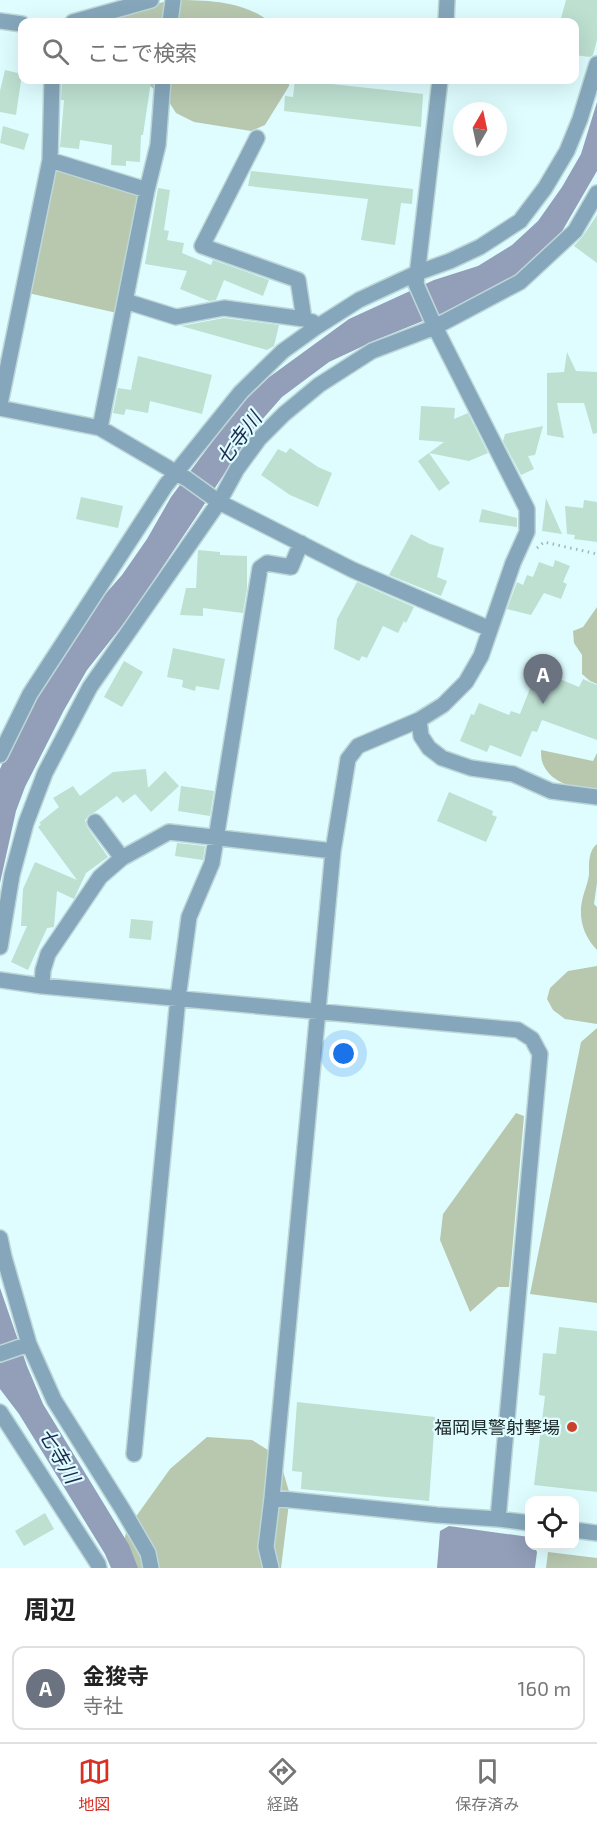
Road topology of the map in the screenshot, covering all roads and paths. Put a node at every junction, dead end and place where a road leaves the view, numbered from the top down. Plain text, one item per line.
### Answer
1 (152, 0) edge
2 (173, 0) edge
3 (447, 0) edge
4 (87, 18) edge
5 (171, 18) edge
6 (446, 18) edge
7 (0, 21) edge
8 (18, 23) edge
9 (597, 64) edge
10 (52, 84) edge
11 (163, 84) edge
12 (440, 84) edge
13 (257, 138) dead end
14 (50, 160) junction
15 (147, 190) junction
16 (597, 193) edge
17 (417, 278) junction
18 (126, 301) junction
19 (304, 319) junction
20 (434, 322) junction
21 (319, 325) junction
22 (0, 406) edge
23 (100, 428) junction
24 (182, 476) junction
25 (215, 498) junction
26 (302, 543) junction
27 (536, 549) dead end
28 (597, 554) edge
29 (490, 629) junction
30 (419, 720) junction
31 (0, 755) edge
32 (597, 797) edge
33 (95, 822) dead end
34 (217, 838) junction
35 (333, 851) junction
36 (122, 858) junction
37 (0, 947) edge
38 (0, 980) edge
39 (42, 986) junction
40 (178, 998) junction
41 (318, 1010) junction
42 (0, 1238) edge
43 (25, 1346) junction
44 (0, 1354) edge
45 (0, 1412) edge
46 (134, 1454) dead end
47 (273, 1498) junction
48 (498, 1519) junction
49 (525, 1522) edge
50 (579, 1531) edge
51 (597, 1533) edge
52 (99, 1568) edge
53 (150, 1568) edge
54 (271, 1568) edge

1 - 4 street
2 - 5 street
3 - 6 street
7 - 8 street
9 - 17 street
10 - 14 street
11 - 15 street
12 - 17 street
13 - 19 street
14 - 15 street
14 - 22 street
15 - 18 street
16 - 20 street
17 - 20 street
17 - 21 street
18 - 19 street
18 - 23 street
19 - 21 street
20 - 25 street
20 - 29 street
21 - 24 street
22 - 23 street
23 - 24 street
24 - 25 street
24 - 31 street
25 - 26 street
25 - 37 street
26 - 29 street
26 - 34 street
27 - 28 path
29 - 30 street
30 - 32 street
30 - 35 street
33 - 36 street
34 - 35 street
34 - 36 street
34 - 40 street
35 - 41 street
36 - 39 street
38 - 39 street
39 - 40 street
40 - 41 street
40 - 46 street
41 - 47 street
41 - 48 street
42 - 43 street
43 - 44 street
43 - 53 street
45 - 52 street
47 - 48 street
47 - 54 street
48 - 49 street
50 - 51 street

